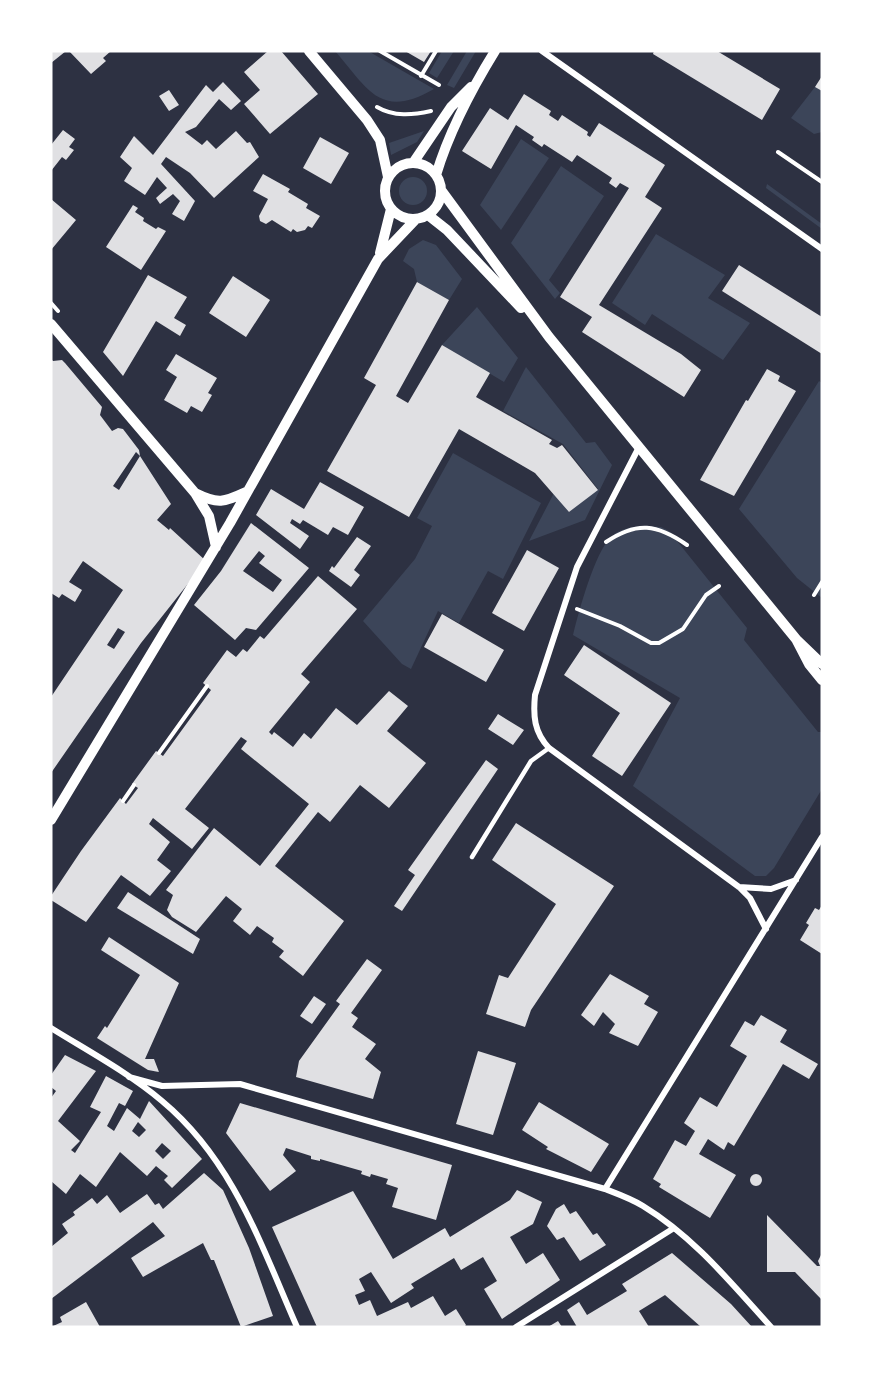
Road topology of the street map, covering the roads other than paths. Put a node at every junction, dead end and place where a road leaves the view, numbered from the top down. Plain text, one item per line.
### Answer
1 (309, 51) edge
2 (495, 51) edge
3 (542, 51) edge
4 (477, 81) junction
5 (413, 163) junction
6 (436, 175) junction
7 (388, 177) junction
8 (441, 190) junction
9 (391, 209) junction
10 (428, 215) junction
11 (415, 219) junction
12 (822, 249) edge
13 (378, 259) junction
14 (51, 324) edge
15 (549, 337) junction
16 (638, 449) junction
17 (248, 491) junction
18 (195, 492) junction
19 (216, 546) junction
20 (796, 639) junction
21 (822, 664) edge
22 (822, 680) edge
23 (549, 748) junction
24 (51, 820) edge
25 (822, 837) edge
26 (472, 857) dead end
27 (796, 879) junction
28 (739, 887) junction
29 (766, 929) junction
30 (51, 1028) edge
31 (129, 1077) junction
32 (605, 1189) junction
33 (674, 1228) junction
34 (297, 1327) edge
35 (516, 1327) edge
36 (771, 1327) edge

1 - 7 street
2 - 4 street
3 - 12 street
4 - 5 street
4 - 6 street
5 - 6 street
5 - 7 street
6 - 8 street
7 - 9 street
8 - 10 street
8 - 15 street
9 - 11 street
9 - 13 street
10 - 11 street
10 - 15 street
11 - 13 street
13 - 17 street
14 - 18 street
15 - 16 street
16 - 20 street
16 - 23 street
17 - 18 street
17 - 19 street
18 - 19 street
19 - 24 street
20 - 21 street
20 - 22 street
23 - 26 lane
23 - 28 street
25 - 27 street
27 - 28 street
27 - 29 street
28 - 29 street
29 - 32 street
30 - 31 street
31 - 32 street
31 - 34 street
32 - 33 street
33 - 35 street
33 - 36 street

